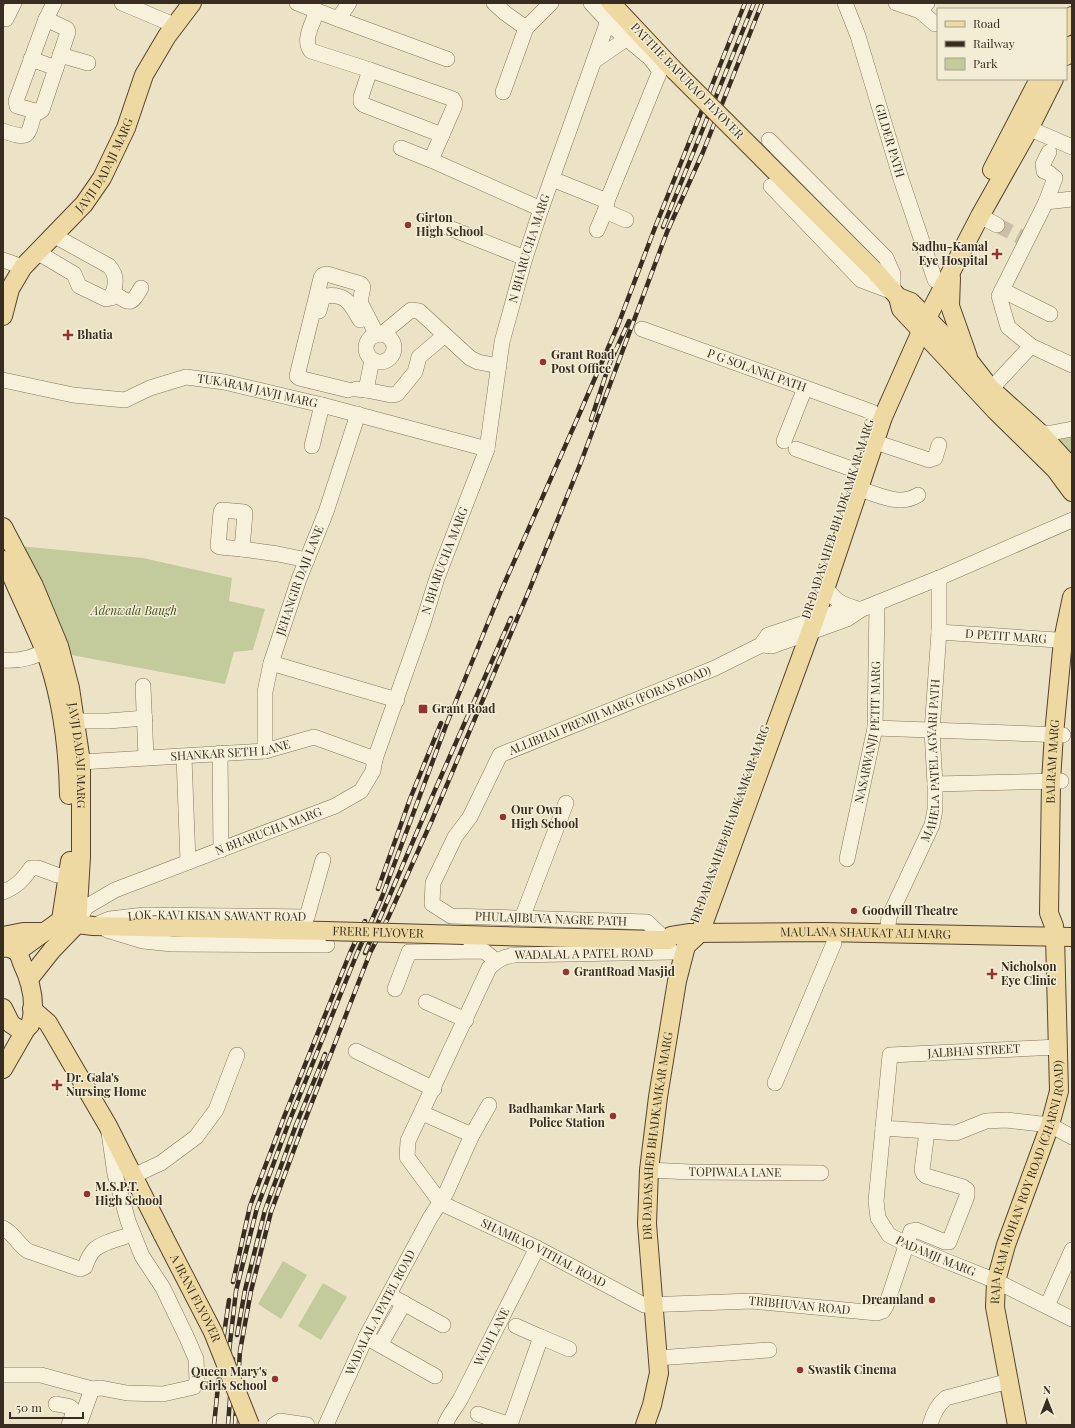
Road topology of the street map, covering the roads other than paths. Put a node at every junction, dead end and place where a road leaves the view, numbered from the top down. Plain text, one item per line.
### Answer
1 (14, 3) edge
2 (54, 3) edge
3 (182, 3) edge
4 (192, 3) edge
5 (349, 3) edge
6 (494, 3) edge
7 (551, 3) edge
8 (591, 3) edge
9 (611, 3) edge
10 (896, 3) edge
11 (126, 4) edge
12 (847, 4) edge
13 (305, 6) edge
14 (923, 7) edge
15 (1072, 16) edge
16 (6, 19) dead end
17 (46, 19) junction
18 (338, 20) junction
19 (608, 21) junction
20 (935, 24) dead end
21 (170, 25) junction
22 (1067, 25) edge
23 (526, 28) junction
24 (626, 39) junction
25 (1072, 45) edge
26 (1067, 54) edge
27 (30, 59) junction
28 (447, 59) dead end
29 (594, 61) junction
30 (58, 62) junction
31 (88, 63) dead end
32 (370, 70) junction
33 (1039, 80) edge
34 (1053, 80) edge
35 (503, 92) dead end
36 (35, 111) junction
37 (1023, 126) junction
38 (3, 131) edge
39 (442, 135) junction
40 (769, 140) dead end
41 (401, 148) dead end
42 (1072, 148) edge
43 (1049, 152) dead end
44 (431, 160) junction
45 (97, 175) junction
46 (552, 180) junction
47 (771, 186) dead end
48 (1072, 199) edge
49 (1046, 202) junction
50 (606, 206) junction
51 (541, 209) junction
52 (980, 216) junction
53 (626, 220) dead end
54 (437, 223) dead end
55 (997, 225) tunnel mouth
56 (597, 230) dead end
57 (53, 235) junction
58 (37, 252) junction
59 (525, 258) junction
60 (10, 268) edge
61 (952, 272) junction
62 (935, 280) junction
63 (141, 288) dead end
64 (1002, 290) junction
65 (113, 293) junction
66 (896, 295) junction
67 (1050, 314) dead end
68 (3, 316) edge
69 (920, 320) junction
70 (362, 323) dead end
71 (642, 328) dead end
72 (379, 335) junction
73 (445, 335) junction
74 (1031, 346) junction
75 (372, 360) junction
76 (970, 362) junction
77 (1072, 365) edge
78 (499, 366) junction
79 (3, 380) edge
80 (305, 380) junction
81 (805, 388) junction
82 (992, 389) junction
83 (348, 390) junction
84 (366, 390) junction
85 (302, 400) junction
86 (321, 410) junction
87 (872, 412) junction
88 (348, 415) junction
89 (1072, 429) edge
90 (1040, 433) junction
91 (875, 442) junction
92 (939, 445) dead end
93 (312, 446) dead end
94 (487, 449) junction
95 (1064, 466) edge
96 (852, 469) dead end
97 (859, 489) junction
98 (1072, 492) edge
99 (918, 495) dead end
100 (1072, 520) edge
101 (3, 527) edge
102 (242, 549) dead end
103 (307, 560) junction
104 (10, 569) edge
105 (939, 578) junction
106 (826, 588) junction
107 (1072, 597) edge
108 (877, 604) junction
109 (862, 609) junction
110 (808, 627) junction
111 (939, 632) junction
112 (1069, 645) edge
113 (52, 649) junction
114 (3, 660) edge
115 (271, 663) junction
116 (143, 686) dead end
117 (397, 700) junction
118 (145, 718) junction
119 (69, 721) junction
120 (875, 728) junction
121 (932, 731) junction
122 (1058, 735) junction
123 (265, 751) junction
124 (220, 753) junction
125 (184, 756) junction
126 (146, 758) junction
127 (375, 759) junction
128 (81, 762) junction
129 (1056, 781) junction
130 (935, 784) junction
131 (566, 803) dead end
132 (221, 850) junction
133 (847, 859) dead end
134 (323, 860) dead end
135 (188, 862) junction
136 (57, 875) dead end
137 (3, 892) edge
138 (432, 904) joint
139 (522, 918) junction
140 (77, 923) junction
141 (45, 932) junction
142 (887, 934) junction
143 (3, 936) edge
144 (1062, 939) edge
145 (678, 941) junction
146 (834, 943) junction
147 (10, 950) edge
148 (496, 961) junction
149 (29, 979) junction
150 (394, 989) dead end
151 (426, 1002) dead end
152 (3, 1008) edge
153 (32, 1009) junction
154 (466, 1020) junction
155 (18, 1026) junction
156 (1058, 1047) junction
157 (3, 1050) edge
158 (356, 1051) dead end
159 (237, 1055) dead end
160 (890, 1055) joint
161 (3, 1069) edge
162 (775, 1083) dead end
163 (434, 1089) junction
164 (489, 1104) dead end
165 (422, 1113) junction
166 (1050, 1125) junction
167 (108, 1126) junction
168 (883, 1128) junction
169 (927, 1132) junction
170 (472, 1135) junction
171 (1072, 1137) edge
172 (649, 1170) junction
173 (821, 1173) dead end
174 (133, 1176) junction
175 (441, 1203) junction
176 (3, 1228) edge
177 (133, 1234) junction
178 (906, 1244) junction
179 (537, 1248) junction
180 (1072, 1250) edge
181 (645, 1261) junction
182 (996, 1281) junction
183 (389, 1295) junction
184 (404, 1304) junction
185 (649, 1305) junction
186 (1047, 1306) junction
187 (1072, 1319) edge
188 (443, 1325) dead end
189 (516, 1326) dead end
190 (366, 1337) junction
191 (541, 1337) junction
192 (380, 1345) junction
193 (569, 1349) dead end
194 (768, 1350) dead end
195 (658, 1358) junction
196 (3, 1375) edge
197 (435, 1376) dead end
198 (1009, 1381) junction
199 (76, 1384) junction
200 (92, 1389) junction
201 (478, 1414) dead end
202 (70, 1425) edge
203 (78, 1425) edge
204 (250, 1425) edge
205 (274, 1425) edge
206 (307, 1425) edge
207 (326, 1425) edge
208 (445, 1425) edge
209 (510, 1425) edge
210 (634, 1425) edge
211 (645, 1425) edge
212 (930, 1425) edge
213 (1017, 1425) edge

1 - 16 street
2 - 17 street
3 - 21 main road, JAVJI DADAJI MARG
4 - 21 main road, JAVJI DADAJI MARG
5 - 18 street
6 - 23 street
7 - 23 street
8 - 19 street
9 - 66 main road, PATTHE BAPURAO FLYOVER, bridge
10 - 14 street
11 - 21 street
12 - 62 street, GILDER PATH
13 - 18 street
13 - 32 street
14 - 20 street
15 - 22 main road
17 - 27 street
17 - 30 street
18 - 28 street
19 - 24 street
19 - 29 street, N BHARUCHA MARG
21 - 45 main road, JAVJI DADAJI MARG
23 - 35 street
24 - 29 street
24 - 50 street
25 - 26 main road
27 - 30 street
27 - 36 street
29 - 46 street, N BHARUCHA MARG
30 - 31 street
30 - 36 street
32 - 39 street
32 - 39 street
33 - 37 main road
34 - 37 main road
36 - 38 street
37 - 42 street
37 - 52 main road
37 - 62 main road
39 - 44 street
40 - 66 street
41 - 44 street
43 - 49 street
44 - 51 street
45 - 57 main road, JAVJI DADAJI MARG
45 - 60 main road, JAVJI DADAJI MARG
46 - 50 street
46 - 51 street, N BHARUCHA MARG
47 - 66 street
48 - 49 street
49 - 64 street
50 - 53 street
50 - 56 street
51 - 59 street, N BHARUCHA MARG
52 - 55 street
52 - 61 main road
54 - 59 street
57 - 58 main road, JAVJI DADAJI MARG
57 - 65 street
58 - 60 main road, JAVJI DADAJI MARG
58 - 65 street
59 - 78 street, N BHARUCHA MARG
60 - 68 main road, JAVJI DADAJI MARG
61 - 69 main road
61 - 76 main road
62 - 69 main road
63 - 65 street
64 - 67 street
64 - 74 street
66 - 69 main road
69 - 76 main road
69 - 87 main road, DR DADASAHEB BHADKAMKAR MARG
69 - 91 main road, DR DADASAHEB BHADKAMKAR MARG
69 - 95 main road
70 - 80 street
71 - 81 street, P G SOLANKI PATH
72 - 73 street
72 - 75 street
72 - 75 street
72 - 80 street
73 - 78 street
73 - 84 street
74 - 77 street
74 - 82 street
75 - 84 street
76 - 82 main road
78 - 94 street, N BHARUCHA MARG
79 - 85 street, TUKARAM JAVJI MARG
80 - 83 street
80 - 85 street
81 - 87 street, P G SOLANKI PATH
81 - 96 street
82 - 90 main road
83 - 84 street
83 - 88 street, JEHANGIR DAJI LANE
85 - 86 street, TUKARAM JAVJI MARG
86 - 88 street, TUKARAM JAVJI MARG
86 - 93 street
87 - 110 main road, DR DADASAHEB BHADKAMKAR MARG
88 - 94 street, TUKARAM JAVJI MARG
88 - 103 street, JEHANGIR DAJI LANE
89 - 90 street
90 - 95 main road
91 - 92 street
91 - 97 main road, DR DADASAHEB BHADKAMKAR MARG
94 - 117 street, N BHARUCHA MARG
95 - 98 main road
97 - 99 street
97 - 106 main road, DR DADASAHEB BHADKAMKAR MARG
100 - 105 street, ALLIBHAI PREMJI MARG (FORAS ROAD)
101 - 104 main road, JAVJI DADAJI MARG
102 - 103 street
103 - 115 street, JEHANGIR DAJI LANE
104 - 113 main road, JAVJI DADAJI MARG
105 - 108 street, ALLIBHAI PREMJI MARG (FORAS ROAD)
105 - 111 street, MAHELA PATEL AGYARI PATH
106 - 109 street
106 - 110 main road, DR DADASAHEB BHADKAMKAR MARG
107 - 112 main road, BALRAM MARG
108 - 109 street, ALLIBHAI PREMJI MARG (FORAS ROAD)
108 - 120 street, NASARWANJI PETIT MARG
109 - 110 street, ALLIBHAI PREMJI MARG (FORAS ROAD)
110 - 138 street, ALLIBHAI PREMJI MARG (FORAS ROAD)
110 - 145 main road, DR DADASAHEB BHADKAMKAR MARG
111 - 112 street, D PETIT MARG
111 - 121 street, MAHELA PATEL AGYARI PATH
112 - 122 main road, BALRAM MARG
113 - 114 street
113 - 119 main road, JAVJI DADAJI MARG
115 - 117 street
115 - 123 street, JEHANGIR DAJI LANE
116 - 118 street
117 - 127 street, N BHARUCHA MARG
118 - 119 street
118 - 126 street
119 - 128 main road, JAVJI DADAJI MARG
119 - 140 main road, JAVJI DADAJI MARG
120 - 121 street
120 - 133 street, NASARWANJI PETIT MARG
121 - 122 street
121 - 130 street, MAHELA PATEL AGYARI PATH
122 - 129 main road, BALRAM MARG
123 - 124 street, SHANKAR SETH LANE
123 - 127 street, SHANKAR SETH LANE
124 - 125 street, SHANKAR SETH LANE
124 - 132 street
125 - 126 street, SHANKAR SETH LANE
125 - 135 street
126 - 128 street, SHANKAR SETH LANE
127 - 132 street, N BHARUCHA MARG
128 - 140 main road, JAVJI DADAJI MARG
129 - 130 street
129 - 144 main road, BALRAM MARG
130 - 142 street, MAHELA PATEL AGYARI PATH
131 - 139 street
132 - 135 street, N BHARUCHA MARG
134 - 140 street, LOK-KAVI KISAN SAWANT ROAD
135 - 140 street, N BHARUCHA MARG
136 - 137 street
138 - 139 street, PHULAJIBUVA NAGRE PATH
139 - 145 street, PHULAJIBUVA NAGRE PATH
140 - 141 main road
140 - 145 main road, FRERE FLYOVER, bridge
140 - 149 main road
141 - 143 main road
141 - 147 main road
142 - 144 main road, MAULANA SHAUKAT ALI MARG
142 - 145 main road, MAULANA SHAUKAT ALI MARG
144 - 146 main road, MAULANA SHAUKAT ALI MARG
144 - 156 main road, RAJA RAM MOHAN ROY ROAD (CHARNI ROAD)
145 - 146 main road, MAULANA SHAUKAT ALI MARG
145 - 148 street, WADALAL A PATEL ROAD
145 - 172 main road, DR DADASAHEB BHADKAMKAR MARG
145 - 181 main road, DR DADASAHEB BHADKAMKAR MARG
146 - 162 street
147 - 149 main road
148 - 150 street
148 - 154 street
149 - 153 main road
151 - 154 street
152 - 155 main road
153 - 155 main road
153 - 167 main road, A IRANI FLYOVER
154 - 163 street
155 - 157 main road
155 - 161 main road
156 - 160 street, JALBHAI STREET
156 - 166 main road, RAJA RAM MOHAN ROY ROAD (CHARNI ROAD)
158 - 163 street
159 - 174 street
160 - 168 street, PADAMJI MARG
163 - 165 street
164 - 170 street, WADALAL A PATEL ROAD
165 - 170 street
165 - 175 street
166 - 169 street
166 - 171 street
166 - 182 main road, RAJA RAM MOHAN ROY ROAD (CHARNI ROAD)
167 - 174 main road, A IRANI FLYOVER
167 - 177 street
168 - 169 street
168 - 178 street, PADAMJI MARG
169 - 178 street
170 - 175 street, WADALAL A PATEL ROAD
172 - 173 street, TOPIWALA LANE
172 - 181 main road, DR DADASAHEB BHADKAMKAR MARG
174 - 204 main road, A IRANI FLYOVER, bridge
175 - 179 street, SHAMRAO VITHAL ROAD
175 - 183 street, WADALAL A PATEL ROAD
176 - 177 street
177 - 200 street
178 - 182 street, PADAMJI MARG
178 - 185 street, TRIBHUVAN ROAD
179 - 185 street, SHAMRAO VITHAL ROAD
179 - 208 street, WADI LANE
180 - 186 street
181 - 185 main road, DR DADASAHEB BHADKAMKAR MARG
182 - 186 street, PADAMJI MARG
182 - 198 main road, RAJA RAM MOHAN ROY ROAD (CHARNI ROAD)
183 - 184 street
183 - 190 street, WADALAL A PATEL ROAD
184 - 188 street
184 - 192 street
185 - 195 main road, DR DADASAHEB BHADKAMKAR MARG
185 - 210 main road, DR DADASAHEB BHADKAMKAR MARG
186 - 187 street, PADAMJI MARG
189 - 191 street
190 - 192 street
190 - 207 street, WADALAL A PATEL ROAD
191 - 193 street
191 - 209 street
192 - 197 street
194 - 195 street
195 - 211 main road, DR DADASAHEB BHADKAMKAR MARG
196 - 199 street
198 - 212 street
198 - 213 main road, RAJA RAM MOHAN ROY ROAD (CHARNI ROAD)
199 - 200 street
199 - 202 street
200 - 203 street
201 - 209 street
205 - 206 street

